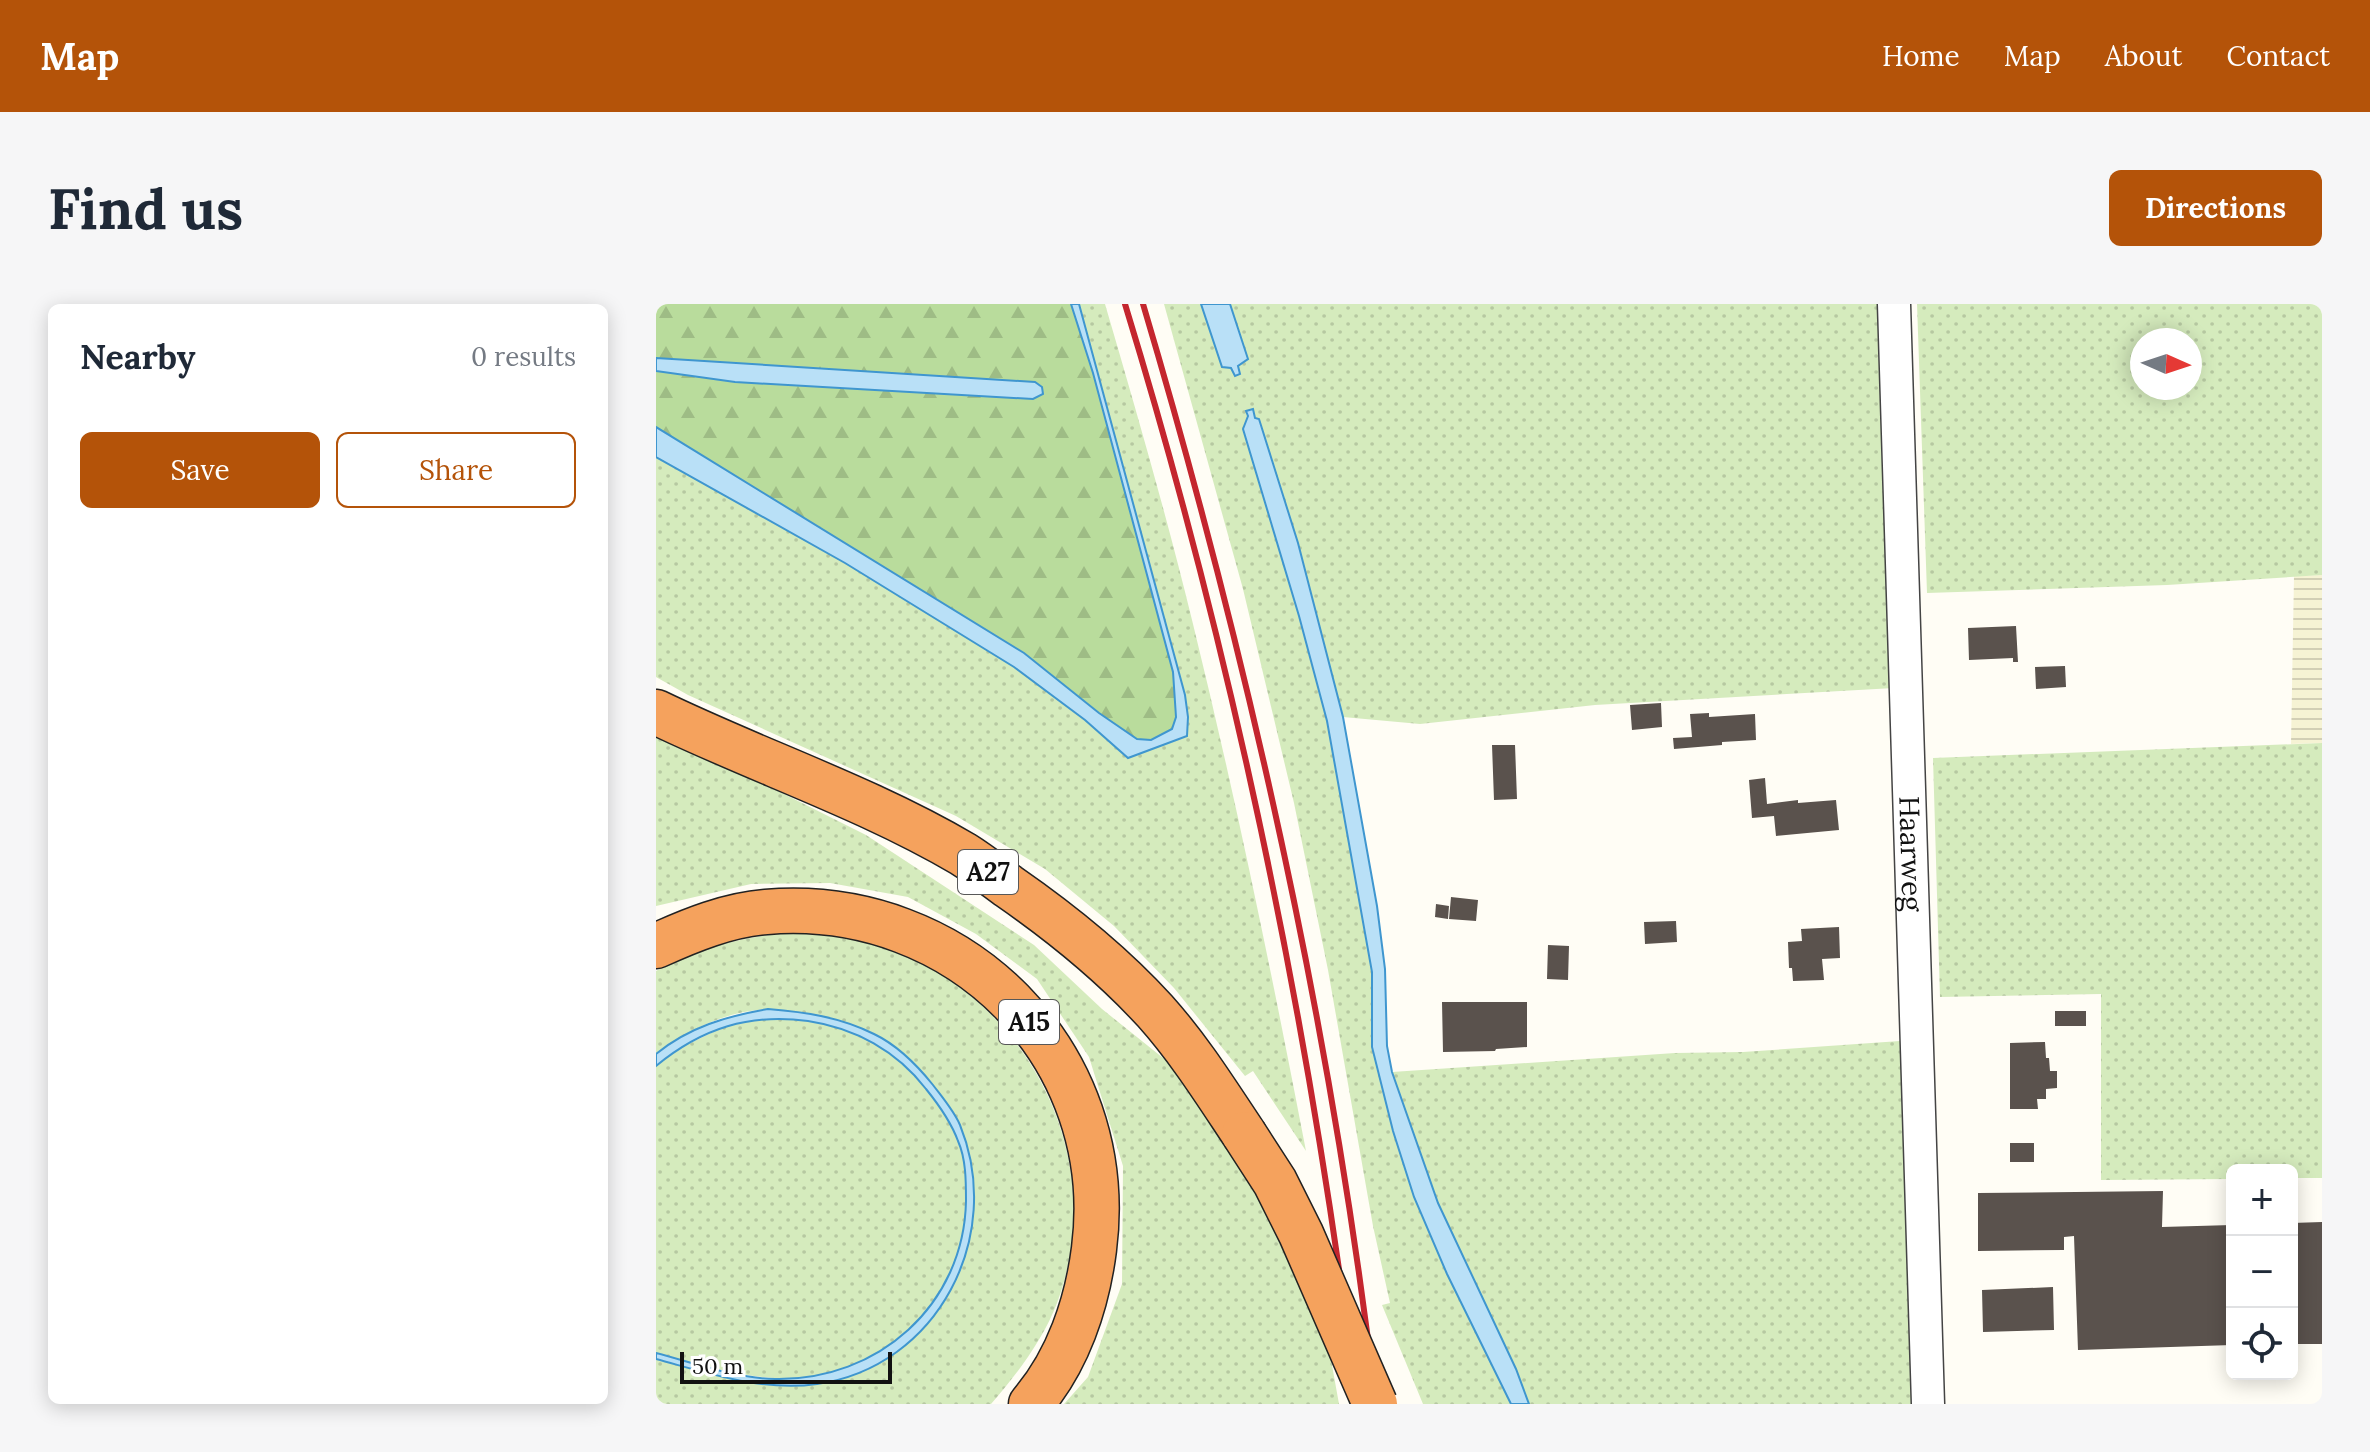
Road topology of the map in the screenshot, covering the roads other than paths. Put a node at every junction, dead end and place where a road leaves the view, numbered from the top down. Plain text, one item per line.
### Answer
1 (1894, 304) edge
2 (656, 712) edge
3 (656, 946) edge
4 (1031, 1404) edge
5 (1375, 1404) edge
6 (1928, 1404) edge

1 - 6 street, Haarweg
2 - 5 highway, A27, bridge
3 - 4 highway, A15

